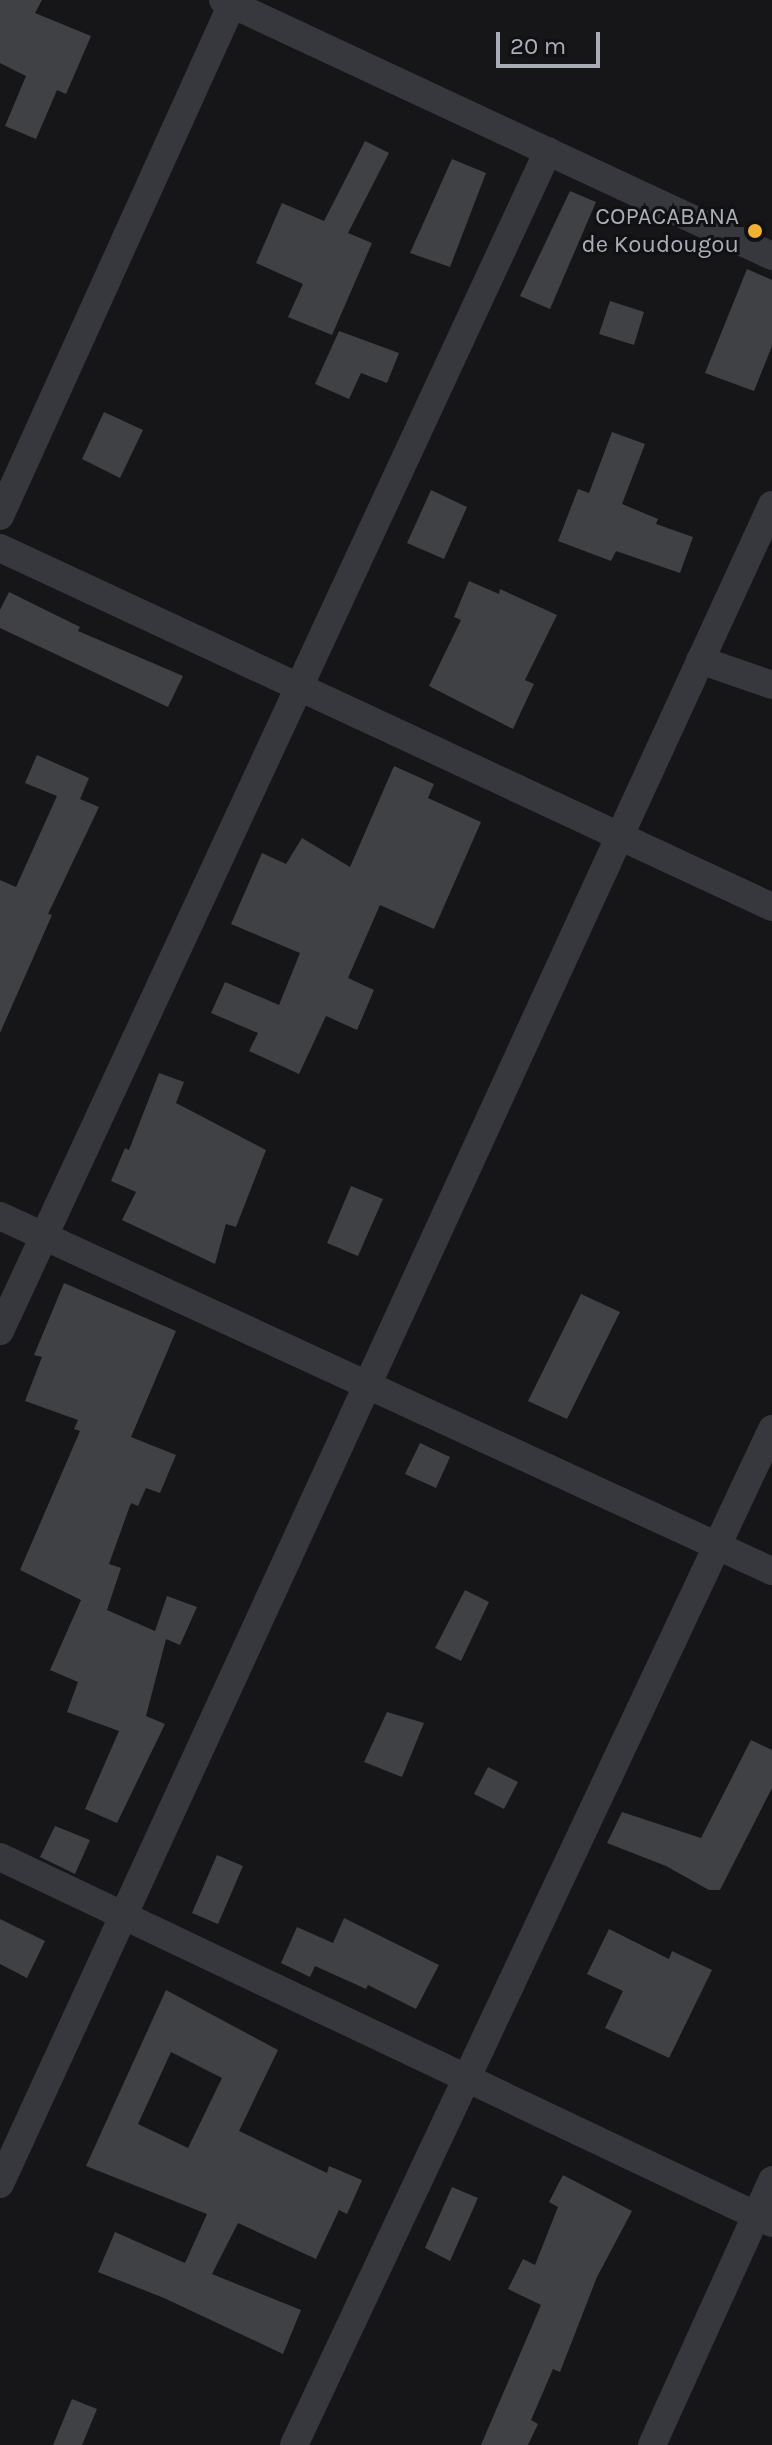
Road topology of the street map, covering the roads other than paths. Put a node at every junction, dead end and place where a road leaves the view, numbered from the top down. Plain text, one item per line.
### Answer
1 (227, 2) edge
2 (548, 151) junction
3 (772, 256) edge
4 (772, 505) edge
5 (0, 516) edge
6 (0, 548) edge
7 (700, 660) junction
8 (772, 685) edge
9 (301, 688) junction
10 (620, 836) junction
11 (772, 907) edge
12 (0, 1216) edge
13 (44, 1236) junction
14 (0, 1331) edge
15 (367, 1385) junction
16 (772, 1429) edge
17 (717, 1546) junction
18 (772, 1571) edge
19 (0, 1857) edge
20 (124, 1916) junction
21 (465, 2078) junction
22 (772, 2180) edge
23 (0, 2184) edge
24 (764, 2219) edge
25 (294, 2445) edge
26 (652, 2445) edge

1 - 2 street
1 - 5 street
2 - 3 street
2 - 9 street
4 - 7 street
6 - 9 street
7 - 8 street
7 - 10 street
9 - 10 street
9 - 13 street
10 - 11 street
10 - 15 street
12 - 13 street
13 - 14 street
13 - 15 street
15 - 17 street
15 - 20 street
16 - 17 street
17 - 18 street
17 - 21 street
19 - 20 street
20 - 21 street
20 - 23 street
21 - 24 street
21 - 25 street
22 - 24 street
24 - 26 street

